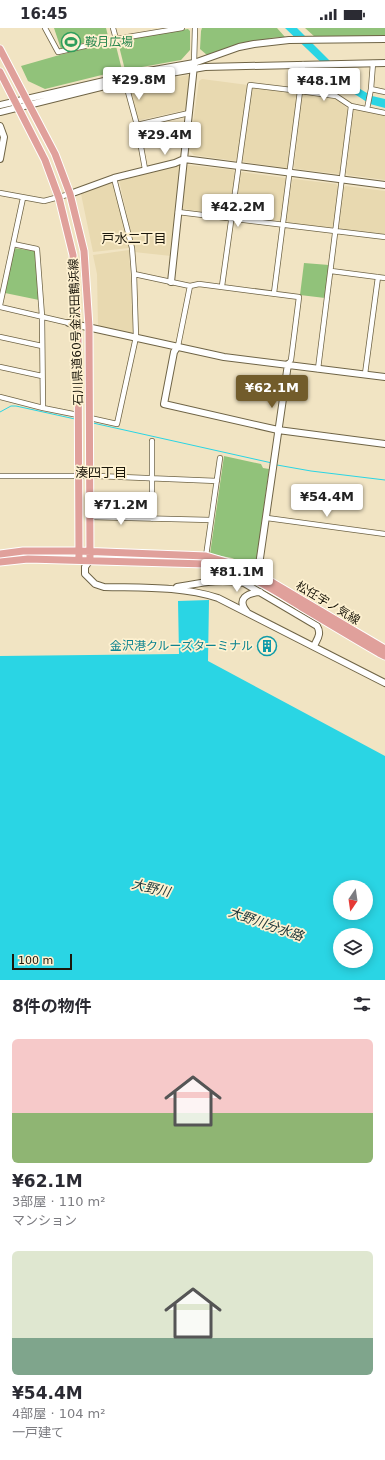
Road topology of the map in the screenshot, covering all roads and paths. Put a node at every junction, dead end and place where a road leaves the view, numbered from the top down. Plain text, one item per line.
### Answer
1 (45, 28) edge
2 (113, 28) edge
3 (182, 28) edge
4 (195, 28) edge
5 (165, 29) edge
6 (116, 39) junction
7 (385, 39) edge
8 (0, 49) edge
9 (373, 63) junction
10 (385, 63) edge
11 (304, 64) junction
12 (194, 66) junction
13 (0, 72) edge
14 (125, 81) junction
15 (300, 91) junction
16 (370, 91) junction
17 (385, 92) edge
18 (27, 102) junction
19 (17, 104) junction
20 (0, 105) edge
21 (351, 106) junction
22 (367, 108) junction
23 (0, 112) edge
24 (189, 113) junction
25 (385, 114) edge
26 (137, 125) junction
27 (0, 126) edge
28 (0, 159) edge
29 (184, 159) junction
30 (239, 167) junction
31 (145, 169) junction
32 (289, 173) junction
33 (114, 178) junction
34 (342, 179) junction
35 (385, 185) edge
36 (0, 193) edge
37 (70, 194) junction
38 (23, 198) junction
39 (59, 198) junction
40 (178, 212) junction
41 (231, 219) junction
42 (283, 224) junction
43 (336, 231) junction
44 (385, 237) edge
45 (13, 244) junction
46 (331, 271) junction
47 (134, 274) junction
48 (378, 277) junction
49 (385, 278) edge
50 (171, 282) junction
51 (190, 286) junction
52 (222, 286) junction
53 (274, 293) junction
54 (0, 306) edge
55 (42, 316) junction
56 (69, 323) joint
57 (78, 325) junction
58 (89, 328) junction
59 (136, 337) junction
60 (0, 338) edge
61 (42, 346) junction
62 (178, 346) junction
63 (288, 364) junction
64 (0, 367) edge
65 (318, 369) junction
66 (365, 374) junction
67 (42, 376) junction
68 (385, 377) edge
69 (0, 397) edge
70 (43, 408) junction
71 (78, 414) junction
72 (90, 418) junction
73 (278, 430) junction
74 (152, 442) dead end
75 (385, 444) edge
76 (220, 458) dead end
77 (0, 476) edge
78 (79, 476) junction
79 (90, 476) junction
80 (152, 478) junction
81 (217, 481) junction
82 (91, 517) junction
83 (152, 518) junction
84 (267, 518) junction
85 (211, 520) junction
86 (385, 534) edge
87 (78, 551) junction
88 (91, 552) junction
89 (0, 554) edge
90 (206, 556) junction
91 (79, 560) junction
92 (90, 560) junction
93 (0, 562) edge
94 (85, 567) junction
95 (257, 577) junction
96 (168, 589) junction
97 (261, 592) junction
98 (248, 613) junction
99 (314, 646) junction
100 (385, 649) edge
101 (385, 656) edge
102 (385, 683) edge

1 - 6 street
2 - 6 street
3 - 5 street
4 - 12 street
5 - 6 street
7 - 12 street
8 - 18 main road, 石川県道60号金沢田鶴浜線
9 - 10 street
9 - 11 street
9 - 16 street
11 - 12 street
11 - 15 street
12 - 14 street
12 - 18 street
12 - 24 street
13 - 19 main road, 石川県道60号金沢田鶴浜線
14 - 18 street
14 - 26 street
15 - 21 street
15 - 30 street
15 - 32 street
16 - 17 street
16 - 22 street
18 - 19 street
18 - 37 main road, 石川県道60号金沢田鶴浜線
19 - 20 street
19 - 23 street
19 - 39 main road, 石川県道60号金沢田鶴浜線
21 - 22 street
21 - 34 street
22 - 25 street
24 - 26 street
24 - 29 street
26 - 31 street
27 - 28 street
29 - 30 street
29 - 31 street
29 - 40 street
30 - 32 street
30 - 41 street
31 - 33 street
32 - 34 street
32 - 42 street
33 - 37 street
33 - 47 street
34 - 35 street
34 - 43 street
36 - 38 street
37 - 39 street
37 - 58 main road, 石川県道60号金沢田鶴浜線
38 - 39 street
38 - 45 street
39 - 57 main road, 石川県道60号金沢田鶴浜線
40 - 41 street
40 - 50 street
41 - 42 street
41 - 52 street
42 - 43 street
42 - 53 street
43 - 44 street
43 - 46 street
45 - 54 street
45 - 55 street
46 - 48 street
46 - 65 street
47 - 50 street
47 - 59 street
48 - 49 street
48 - 66 street
50 - 51 street
51 - 52 street
51 - 62 street
52 - 53 street
53 - 63 street
54 - 55 street
55 - 56 street
55 - 61 street
56 - 57 street
57 - 58 street
57 - 71 main road, 石川県道60号金沢田鶴浜線
58 - 59 street
58 - 72 main road, 石川県道60号金沢田鶴浜線
59 - 62 street
59 - 72 street
60 - 61 street
61 - 67 street
62 - 63 street
62 - 73 street
63 - 65 street
63 - 73 street
64 - 67 street
65 - 66 street
66 - 68 street
67 - 70 street
69 - 70 street
70 - 71 street
71 - 78 main road, 石川県道60号金沢田鶴浜線
72 - 79 main road, 石川県道60号金沢田鶴浜線
73 - 75 street
73 - 84 street
74 - 80 street
76 - 81 street
77 - 78 street
78 - 79 street
78 - 87 main road, 石川県道60号金沢田鶴浜線
79 - 80 street
79 - 82 main road, 石川県道60号金沢田鶴浜線
80 - 81 street
80 - 83 street
81 - 85 street
82 - 83 street
82 - 88 main road, 石川県道60号金沢田鶴浜線
83 - 85 street
84 - 86 street
84 - 95 street
85 - 90 street
87 - 88 main road, 松任宇ノ気線
87 - 89 main road, 松任宇ノ気線
87 - 91 main road, 石川県道60号金沢田鶴浜線
88 - 90 main road, 松任宇ノ気線
88 - 92 main road, 石川県道60号金沢田鶴浜線
90 - 95 main road, 松任宇ノ気線
91 - 92 main road, 松任宇ノ気線
91 - 93 main road, 松任宇ノ気線
91 - 94 street
92 - 94 street
92 - 95 main road, 松任宇ノ気線
94 - 96 street
95 - 100 main road, 松任宇ノ気線
95 - 101 main road, 松任宇ノ気線
96 - 97 street
96 - 98 street
97 - 98 street
97 - 99 street
98 - 99 street
99 - 102 street

